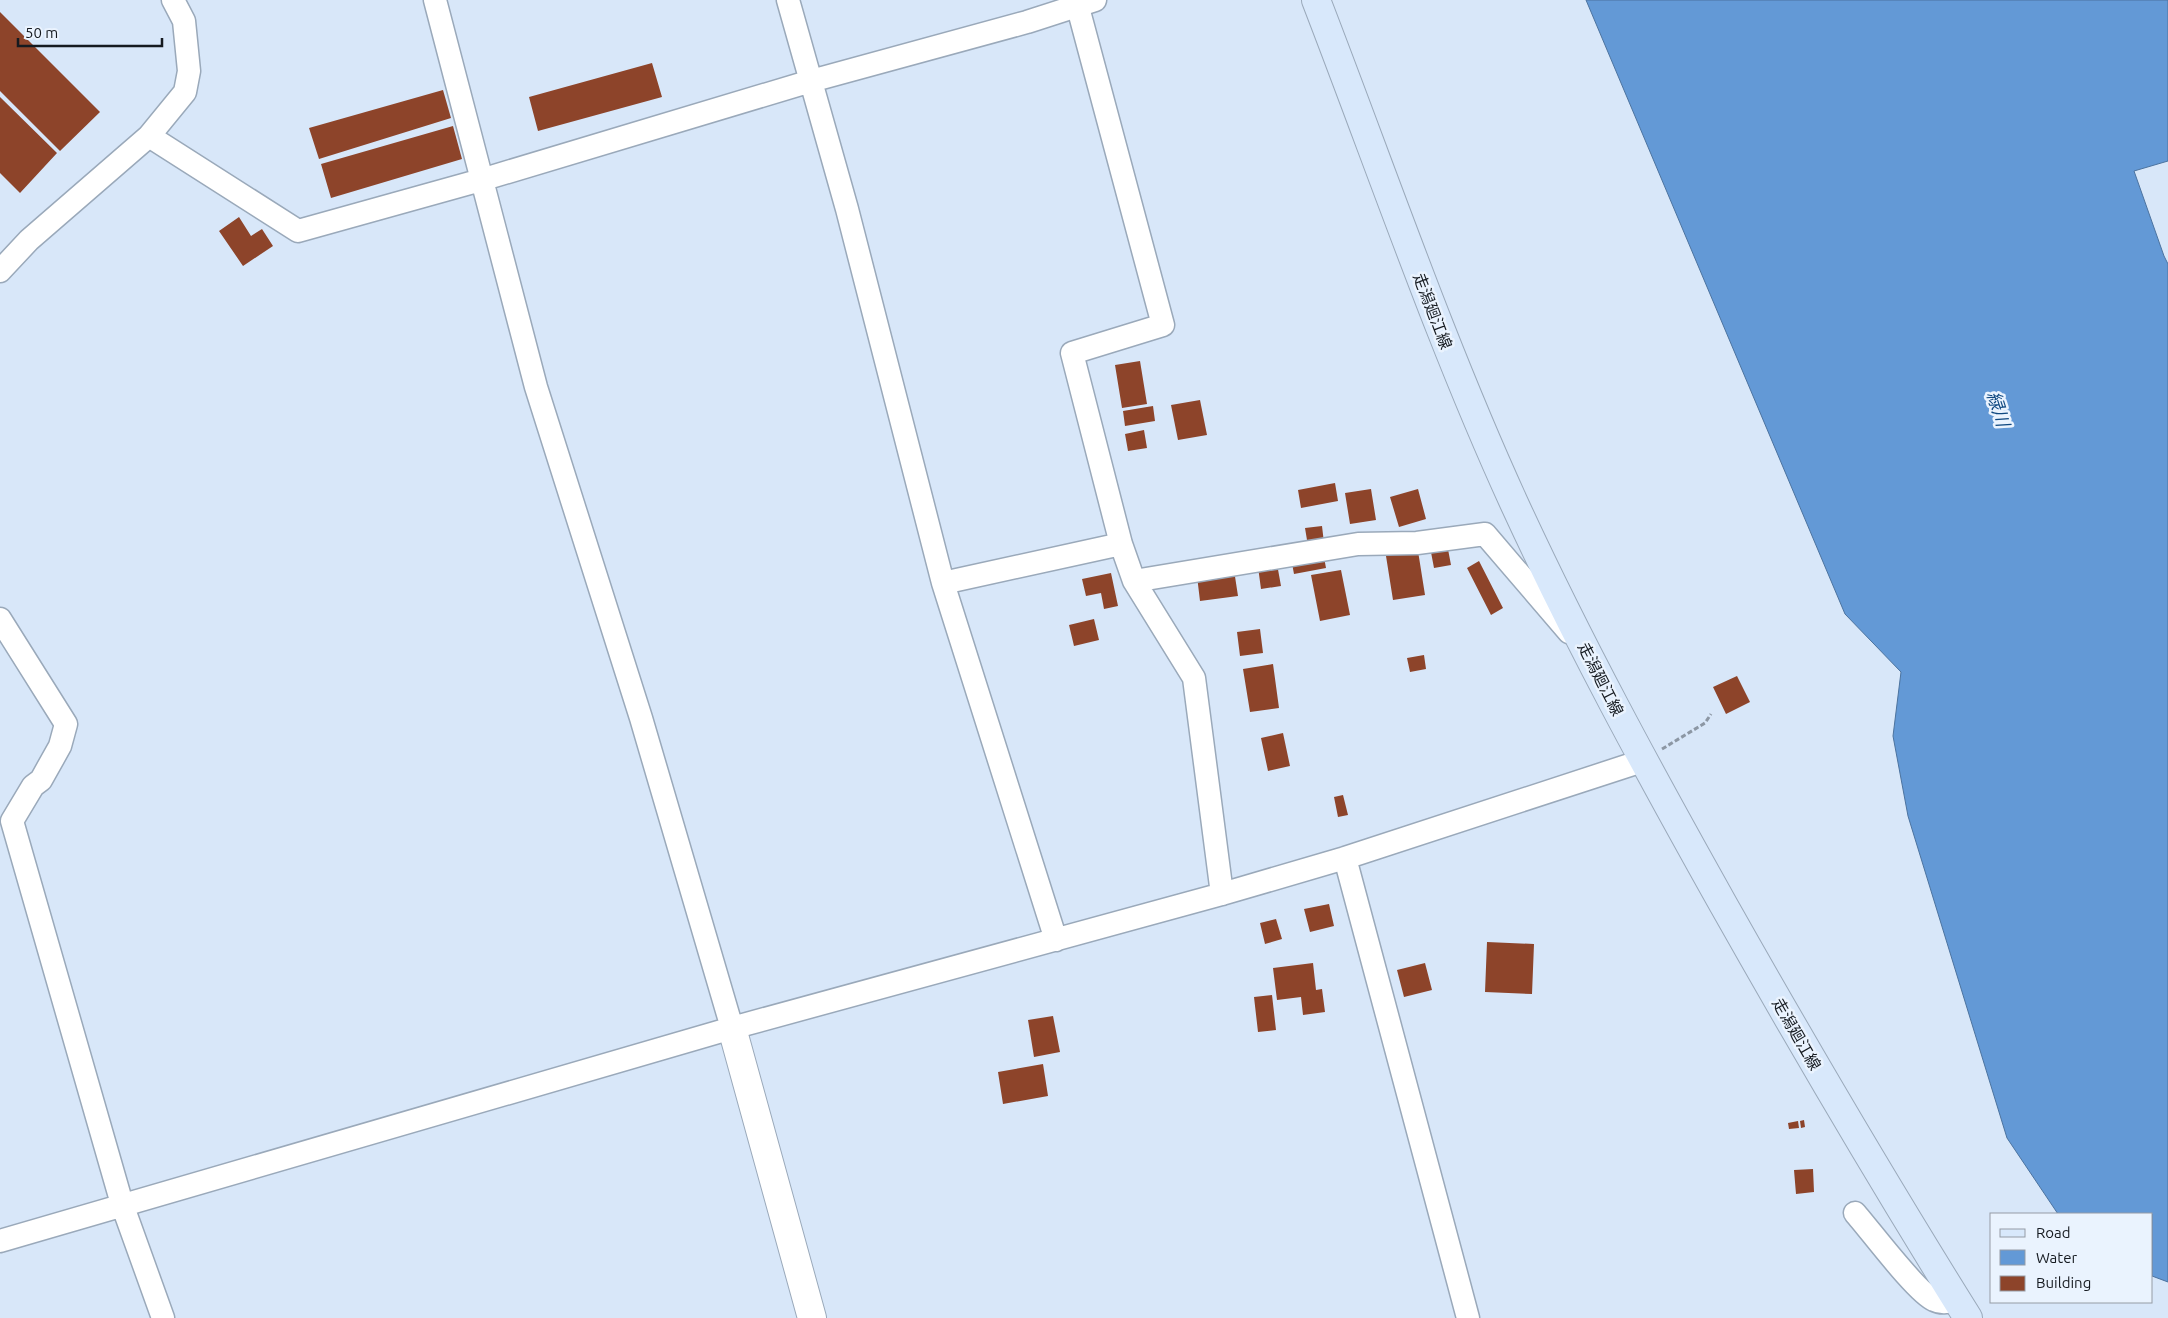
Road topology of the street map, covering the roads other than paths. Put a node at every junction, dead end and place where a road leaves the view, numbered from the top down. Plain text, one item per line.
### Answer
1 (173, 0) edge
2 (435, 0) edge
3 (788, 0) edge
4 (1316, 0) edge
5 (1083, 2) edge
6 (811, 82) junction
7 (150, 136) junction
8 (481, 180) junction
9 (0, 271) edge
10 (1121, 544) junction
11 (1134, 581) junction
12 (943, 583) junction
13 (0, 619) edge
14 (1587, 653) junction
15 (1642, 761) junction
16 (1345, 858) junction
17 (1222, 894) junction
18 (1056, 940) junction
19 (732, 1028) junction
20 (122, 1204) junction
21 (1855, 1213) dead end
22 (0, 1241) edge
23 (1962, 1309) edge
24 (163, 1318) edge
25 (812, 1318) edge
26 (1468, 1318) edge

1 - 7 street
2 - 8 street
3 - 6 street
4 - 14 main road, 走潟廻江線
5 - 6 street
5 - 10 street
6 - 8 street
6 - 12 street
7 - 8 street
7 - 9 street
8 - 19 street
10 - 11 street
10 - 12 street
11 - 14 street
11 - 17 street
12 - 18 street
13 - 20 street
14 - 15 main road, 走潟廻江線
15 - 16 street
15 - 23 main road, 走潟廻江線
16 - 17 street
16 - 26 street
17 - 18 street
18 - 19 street
19 - 20 street
19 - 25 street
20 - 22 street
20 - 24 street
21 - 23 street

